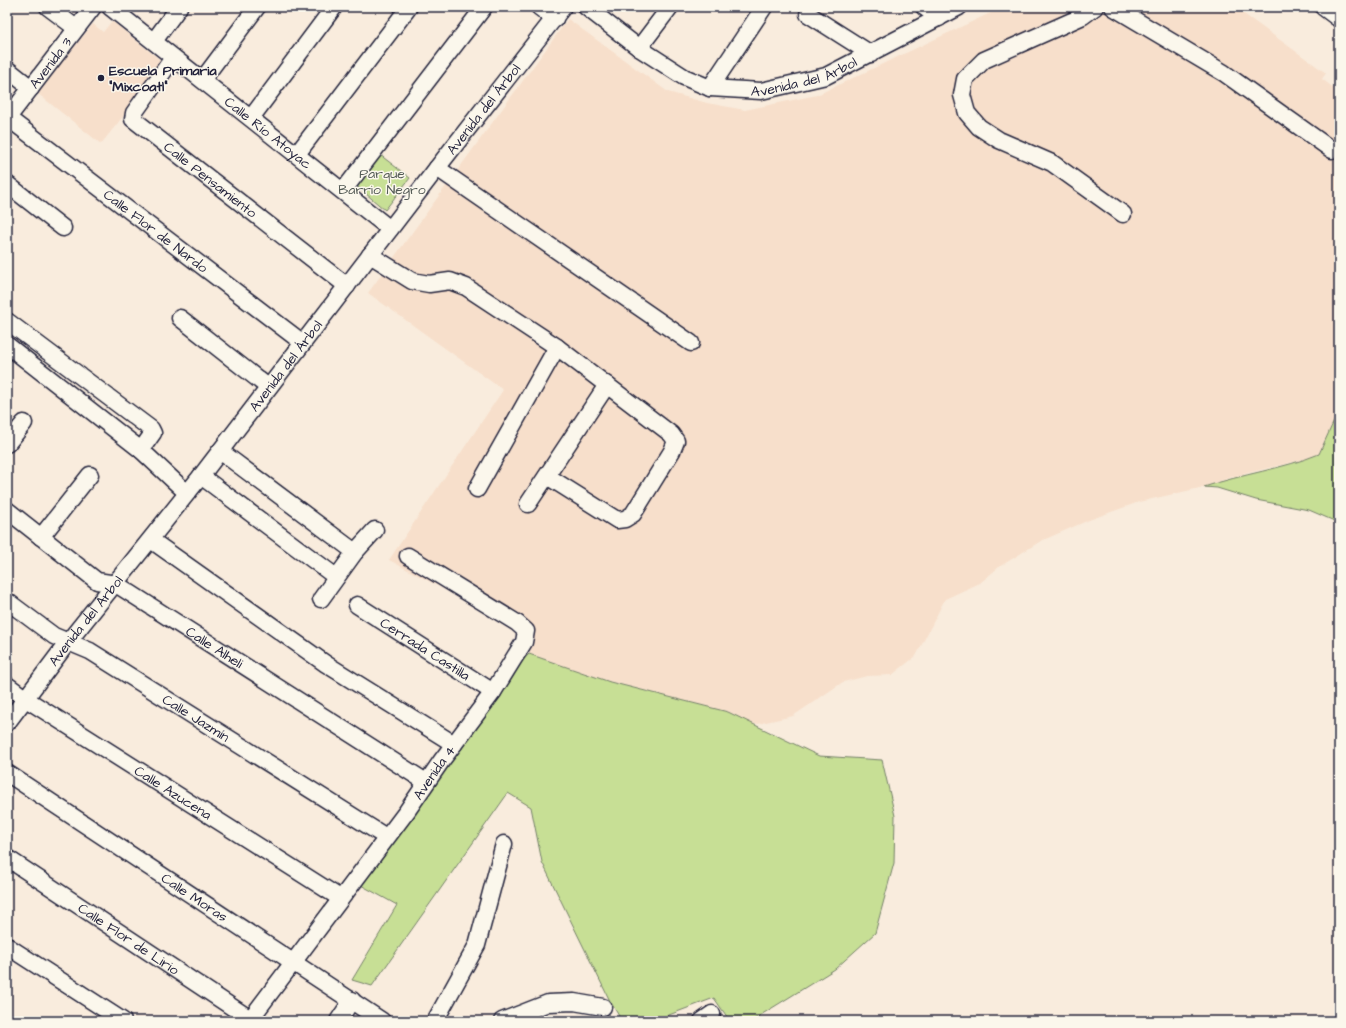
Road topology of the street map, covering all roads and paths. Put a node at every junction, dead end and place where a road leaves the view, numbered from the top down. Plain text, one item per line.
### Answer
1 (48, 7) edge
2 (93, 7) edge
3 (110, 7) edge
4 (179, 7) edge
5 (257, 7) edge
6 (334, 7) edge
7 (409, 7) edge
8 (484, 7) edge
9 (539, 7) edge
10 (764, 7) edge
11 (924, 7) edge
12 (960, 7) edge
13 (1096, 7) edge
14 (1113, 7) edge
15 (1323, 7) edge
16 (590, 8) edge
17 (667, 8) edge
18 (559, 13) edge
19 (808, 14) dead end
20 (939, 18) junction
21 (1339, 19) edge
22 (76, 28) junction
23 (154, 41) junction
24 (639, 48) junction
25 (871, 54) junction
26 (173, 58) junction
27 (7, 69) edge
28 (203, 79) junction
29 (31, 88) junction
30 (710, 88) junction
31 (251, 118) junction
32 (7, 119) edge
33 (1332, 150) dead end
34 (297, 154) junction
35 (437, 168) junction
36 (7, 184) edge
37 (343, 191) junction
38 (1124, 214) dead end
39 (63, 228) dead end
40 (390, 229) junction
41 (370, 255) junction
42 (347, 286) junction
43 (180, 318) dead end
44 (7, 321) edge
45 (303, 343) junction
46 (691, 343) dead end
47 (7, 345) edge
48 (557, 347) junction
49 (607, 385) junction
50 (268, 387) junction
51 (24, 424) dead end
52 (7, 444) edge
53 (141, 450) junction
54 (220, 451) junction
55 (90, 475) dead end
56 (202, 476) junction
57 (547, 476) junction
58 (477, 489) dead end
59 (187, 493) junction
60 (528, 504) dead end
61 (7, 510) edge
62 (374, 530) dead end
63 (41, 537) junction
64 (151, 540) junction
65 (355, 552) junction
66 (408, 556) dead end
67 (336, 577) junction
68 (116, 584) junction
69 (321, 599) dead end
70 (7, 601) edge
71 (357, 604) dead end
72 (68, 642) junction
73 (7, 685) edge
74 (493, 692) junction
75 (26, 699) junction
76 (7, 723) edge
77 (454, 744) junction
78 (7, 773) edge
79 (426, 782) junction
80 (386, 837) junction
81 (504, 844) dead end
82 (7, 858) edge
83 (340, 898) junction
84 (7, 946) edge
85 (294, 963) junction
86 (352, 1000) junction
87 (603, 1007) dead end
88 (249, 1020) edge
89 (123, 1021) edge
90 (338, 1021) edge
91 (382, 1021) edge
92 (435, 1021) edge
93 (502, 1021) edge

1 - 22 street
2 - 22 street, Avenida 3
3 - 23 street, Calle Río Atoyac
4 - 23 street
5 - 28 street
6 - 31 street
7 - 34 street
8 - 37 street
9 - 18 street
10 - 30 street
11 - 20 street
12 - 20 street, Avenida del Árbol
13 - 38 street
14 - 33 street
15 - 21 street
16 - 24 street, Avenida del Árbol
17 - 24 street
18 - 35 street, Avenida del Árbol
19 - 25 street
20 - 25 street, Avenida del Árbol
22 - 29 street, Avenida 3
23 - 26 street, Calle Río Atoyac
24 - 30 street, Avenida del Árbol
25 - 30 street, Avenida del Árbol
26 - 28 street, Calle Río Atoyac
26 - 42 street, Calle Pensamiento
27 - 29 street
28 - 31 street, Calle Río Atoyac
29 - 32 street, Avenida 3
31 - 34 street, Calle Río Atoyac
32 - 45 street, Calle Flor de Nardo
34 - 37 street, Calle Río Atoyac
35 - 40 street, Avenida del Árbol
35 - 46 street
36 - 39 street
37 - 40 street, Calle Río Atoyac
40 - 41 street, Avenida del Árbol
41 - 42 street, Avenida del Árbol
41 - 48 street
42 - 45 street, Avenida del Árbol
43 - 50 street
44 - 53 street
45 - 50 street, Avenida del Árbol
47 - 53 street
48 - 49 street
48 - 58 street
49 - 57 street
49 - 57 street
50 - 54 street, Avenida del Árbol
51 - 52 street
53 - 59 street
54 - 56 street, Avenida del Árbol
54 - 65 street
55 - 63 street
56 - 59 street, Avenida del Árbol
56 - 67 street
57 - 60 street
59 - 64 street, Avenida del Árbol
61 - 63 street, Calle Alheli
62 - 65 street
63 - 68 street, Calle Alheli
64 - 68 street, Avenida del Árbol
64 - 77 street
65 - 67 street
66 - 74 street, Avenida 4
67 - 69 street
68 - 72 street, Avenida del Árbol
68 - 79 street, Calle Alheli
70 - 72 street, Calle Jazmín
71 - 74 street, Cerrada Castilla
72 - 75 street, Avenida del Árbol
72 - 80 street, Calle Jazmín
73 - 75 street, Calle Azucena
74 - 77 street, Avenida 4
75 - 76 street, Avenida del Árbol
75 - 83 street, Calle Azucena
77 - 79 street, Avenida 4
78 - 85 street, Calle Moras
79 - 80 street, Avenida 4
80 - 83 street, Avenida 4
81 - 92 street
82 - 88 street, Calle Flor de Lirio
83 - 85 street, Avenida 4
84 - 89 street
85 - 86 street, Calle Moras
85 - 88 street, Avenida 4
86 - 90 street
86 - 91 street, Calle Moras
87 - 93 street

